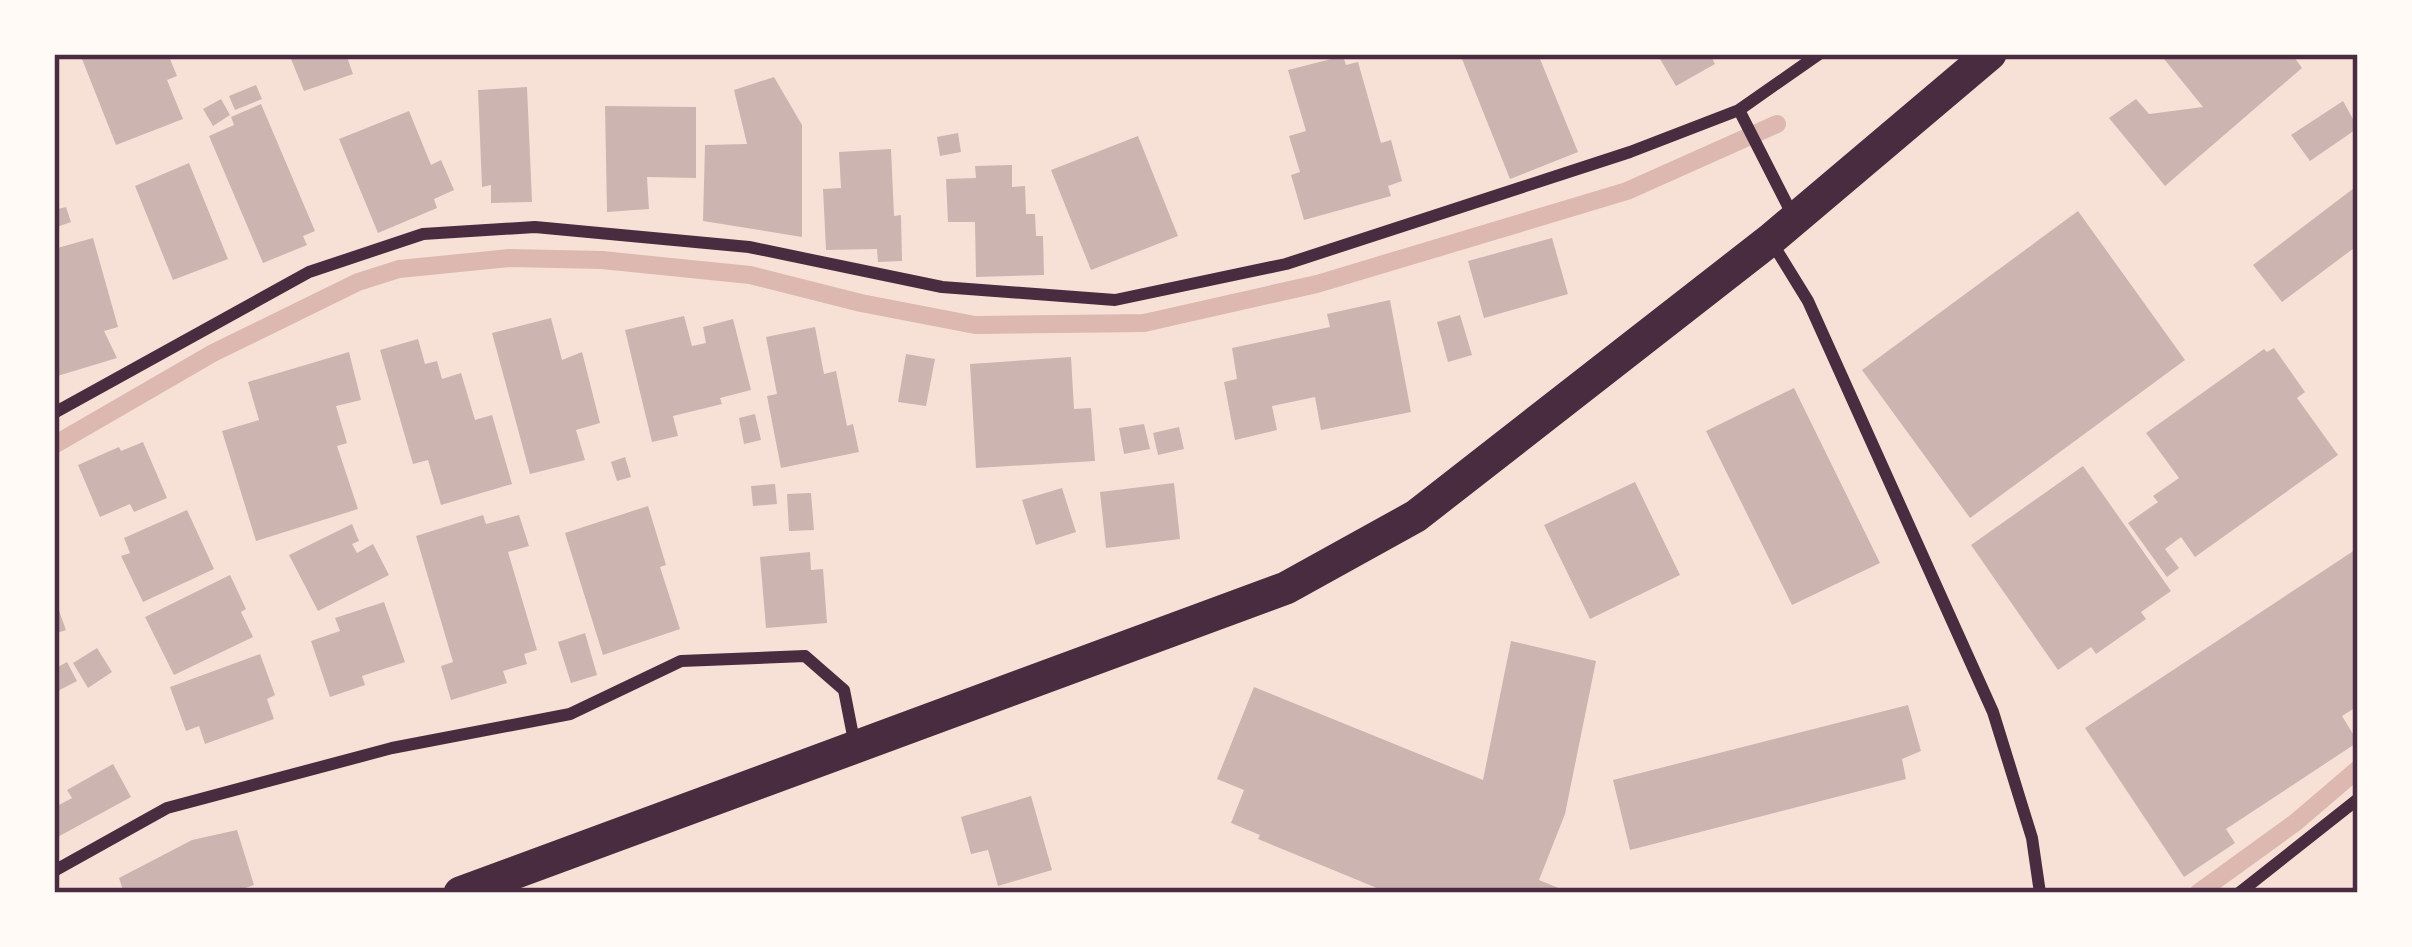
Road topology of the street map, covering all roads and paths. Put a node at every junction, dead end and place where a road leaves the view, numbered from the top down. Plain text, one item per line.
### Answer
1 (1819, 54) edge
2 (1990, 54) edge
3 (1739, 110) junction
4 (1782, 229) junction
5 (54, 413) edge
6 (855, 747) junction
7 (2358, 799) edge
8 (54, 871) edge
9 (479, 890) edge
10 (2040, 893) edge
11 (2239, 893) edge

1 - 3 street
2 - 4 highway
3 - 4 street
3 - 5 street
4 - 6 highway
4 - 10 street
6 - 8 street
6 - 9 highway
7 - 11 street

